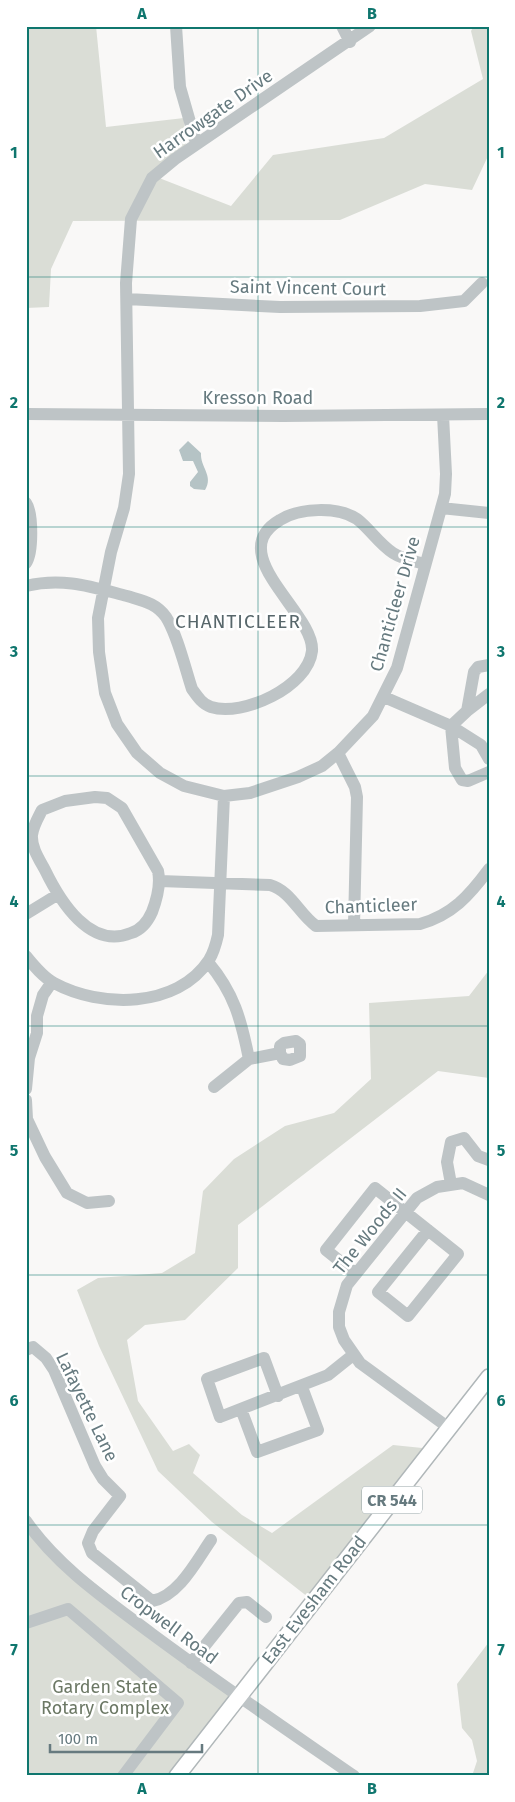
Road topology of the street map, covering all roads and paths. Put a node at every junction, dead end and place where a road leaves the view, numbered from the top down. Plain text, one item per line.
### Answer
1 (176, 26) edge
2 (342, 26) edge
3 (370, 26) edge
4 (350, 42) junction
5 (196, 143) junction
6 (482, 283) dead end
7 (126, 299) junction
8 (26, 414) edge
9 (489, 414) edge
10 (129, 415) junction
11 (443, 415) junction
12 (26, 503) edge
13 (442, 508) junction
14 (489, 513) edge
15 (26, 563) edge
16 (425, 564) junction
17 (26, 569) edge
18 (30, 585) edge
19 (102, 588) junction
20 (489, 665) edge
21 (489, 694) edge
22 (384, 697) junction
23 (467, 711) junction
24 (451, 726) junction
25 (338, 754) junction
26 (489, 759) edge
27 (489, 772) edge
28 (224, 796) junction
29 (489, 870) edge
30 (160, 880) junction
31 (220, 884) junction
32 (58, 896) junction
33 (26, 914) edge
34 (354, 925) junction
35 (26, 956) edge
36 (208, 962) junction
37 (52, 982) junction
38 (280, 1053) dead end
39 (249, 1059) junction
40 (214, 1087) dead end
41 (26, 1089) edge
42 (26, 1100) edge
43 (489, 1160) edge
44 (451, 1184) junction
45 (489, 1195) edge
46 (110, 1201) dead end
47 (405, 1212) junction
48 (428, 1230) junction
49 (356, 1274) junction
50 (26, 1350) edge
51 (353, 1355) junction
52 (489, 1377) edge
53 (302, 1387) junction
54 (278, 1396) junction
55 (242, 1409) junction
56 (449, 1428) junction
57 (26, 1521) edge
58 (211, 1540) dead end
59 (266, 1617) dead end
60 (26, 1624) edge
61 (191, 1663) junction
62 (238, 1697) junction
63 (123, 1776) edge
64 (177, 1776) edge
65 (354, 1776) edge

1 - 5 street
2 - 4 street
3 - 4 street, Harrowgate Drive
4 - 5 street, Harrowgate Drive
5 - 7 street, Harrowgate Drive
6 - 7 street, Saint Vincent Court
7 - 10 street, Harrowgate Drive
8 - 10 street, Kresson Road
9 - 11 street, Kresson Road
10 - 11 street, Kresson Road
10 - 19 street, Chanticleer Drive
11 - 13 street, Chanticleer Drive
12 - 15 street
13 - 14 street
13 - 16 street, Chanticleer Drive
16 - 19 street
16 - 22 street, Chanticleer Drive
17 - 18 street
18 - 19 street
19 - 28 street, Chanticleer Drive
20 - 23 street
21 - 23 street
22 - 24 street
22 - 25 street, Chanticleer Drive
23 - 24 street
24 - 26 street
24 - 27 street
25 - 28 street, Chanticleer Drive
25 - 34 street
28 - 31 street
29 - 34 street, Chanticleer
30 - 31 street, Chanticleer
30 - 32 street
30 - 32 street
31 - 34 street, Chanticleer
31 - 36 street
32 - 33 street
35 - 37 street
36 - 37 street
36 - 39 street
37 - 41 street
38 - 39 street
39 - 40 street
42 - 46 street
43 - 44 street
44 - 45 street, The Woods II
44 - 47 street, The Woods II
47 - 48 street
47 - 49 street, The Woods II
47 - 49 street
48 - 48 street
49 - 51 street, The Woods II
50 - 58 street, Lafayette Lane
51 - 53 street
51 - 56 street, The Woods II
52 - 56 main road, East Evesham Road / CR 544
53 - 54 street
53 - 55 street
54 - 55 street
54 - 55 street
56 - 62 main road, East Evesham Road / CR 544
57 - 61 street, Cropwell Road
59 - 61 street
60 - 63 street
61 - 62 street, Cropwell Road
62 - 64 main road, East Evesham Road / CR 544
62 - 65 street, Cropwell Road

